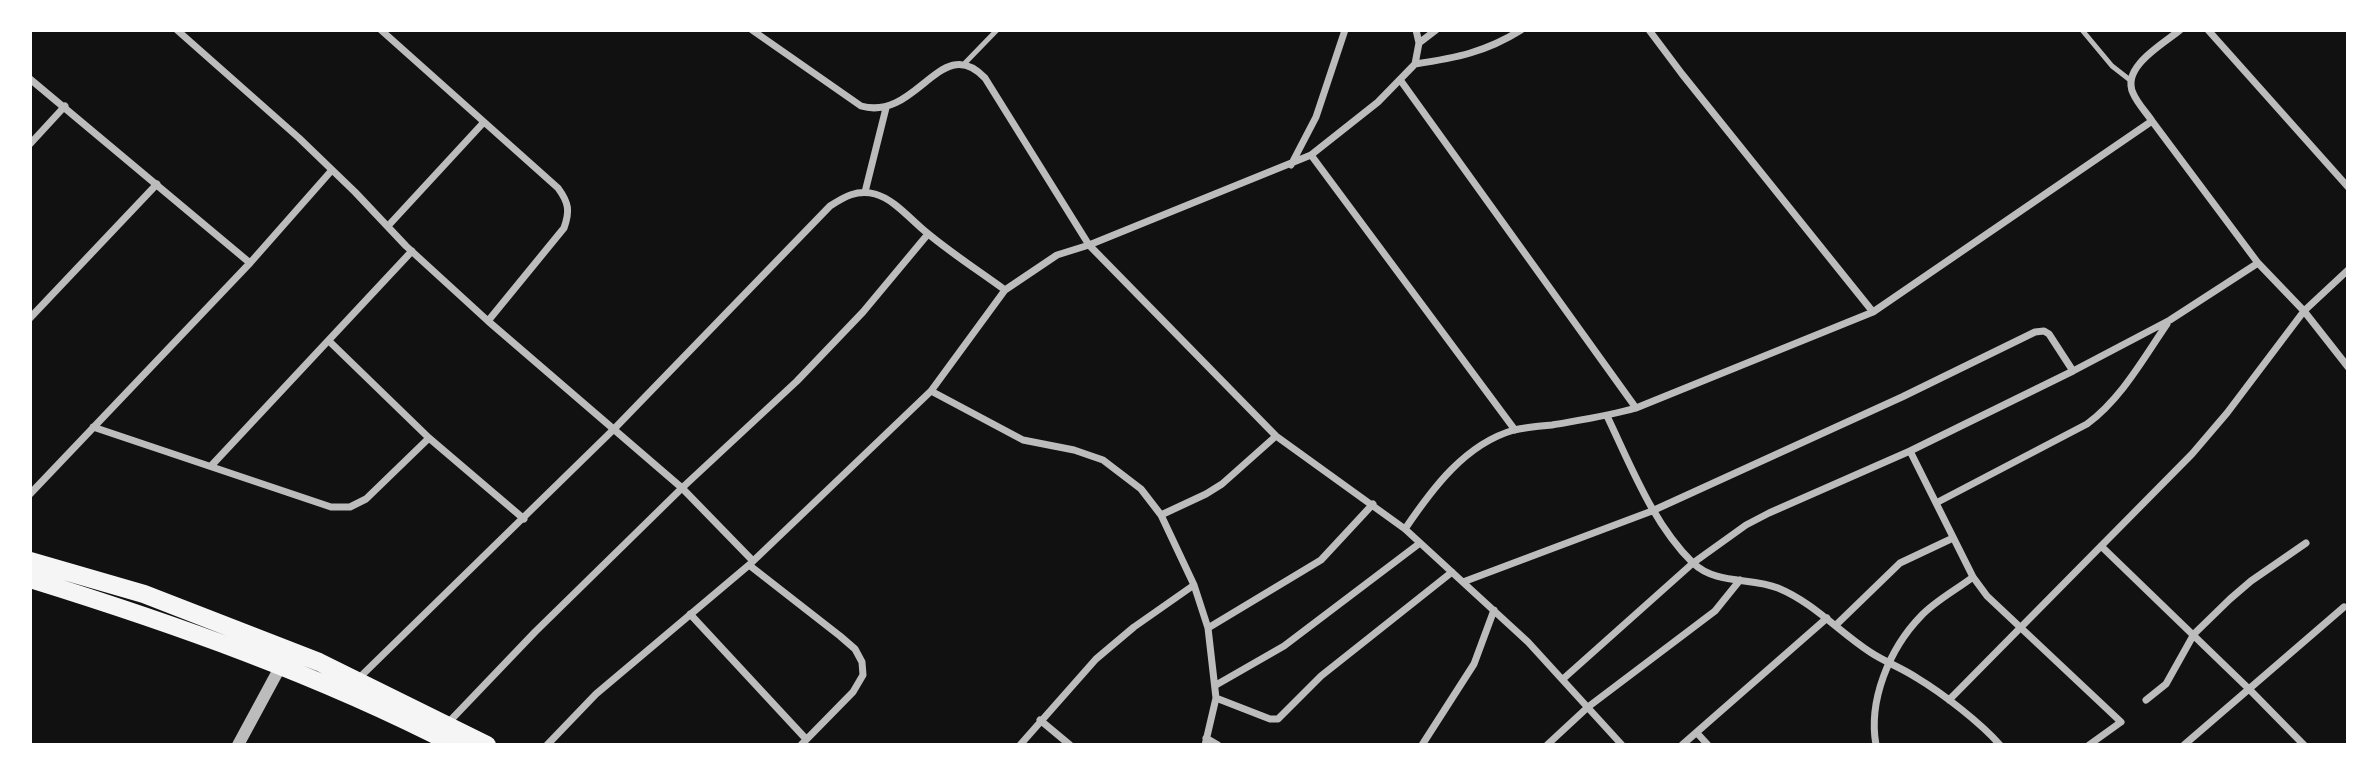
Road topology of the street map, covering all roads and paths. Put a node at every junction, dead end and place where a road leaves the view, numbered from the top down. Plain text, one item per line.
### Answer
1 (177, 30) edge
2 (381, 30) edge
3 (752, 30) edge
4 (997, 30) edge
5 (1345, 30) edge
6 (1416, 30) edge
7 (1436, 30) edge
8 (1521, 30) edge
9 (1649, 30) edge
10 (2082, 30) edge
11 (2180, 30) edge
12 (2208, 30) edge
13 (1419, 43) junction
14 (965, 63) junction
15 (1415, 64) junction
16 (30, 79) edge
17 (1401, 80) junction
18 (2130, 80) junction
19 (65, 106) junction
20 (886, 108) junction
21 (2152, 121) junction
22 (484, 122) junction
23 (30, 144) edge
24 (1311, 155) junction
25 (1290, 165) junction
26 (332, 170) junction
27 (158, 184) junction
28 (2348, 187) edge
29 (865, 192) junction
30 (388, 226) junction
31 (928, 234) junction
32 (1089, 245) junction
33 (412, 251) junction
34 (2258, 262) junction
35 (250, 263) junction
36 (2348, 270) edge
37 (1005, 289) junction
38 (2304, 311) junction
39 (1873, 312) junction
40 (30, 318) edge
41 (2170, 320) junction
42 (488, 321) junction
43 (329, 341) junction
44 (2348, 367) edge
45 (2073, 371) junction
46 (930, 391) junction
47 (1636, 408) junction
48 (1607, 416) junction
49 (93, 426) junction
50 (614, 429) junction
51 (1515, 430) junction
52 (1276, 436) junction
53 (429, 438) junction
54 (1910, 451) junction
55 (211, 466) junction
56 (682, 488) junction
57 (30, 495) edge
58 (1936, 503) junction
59 (1373, 504) junction
60 (1652, 512) junction
61 (1161, 515) junction
62 (524, 519) junction
63 (1405, 529) junction
64 (1953, 538) junction
65 (1420, 543) junction
66 (2306, 543) dead end
67 (2101, 546) junction
68 (30, 561) edge
69 (751, 563) junction
70 (1693, 563) junction
71 (1452, 572) junction
72 (1973, 577) junction
73 (30, 579) edge
74 (1740, 580) junction
75 (1464, 582) junction
76 (1194, 585) junction
77 (2344, 607) dead end
78 (1494, 610) junction
79 (690, 614) junction
80 (1827, 618) junction
81 (1836, 625) junction
82 (1208, 628) junction
83 (2019, 628) junction
84 (2194, 634) junction
85 (285, 658) junction
86 (1889, 663) junction
87 (1563, 679) junction
88 (358, 680) junction
89 (1216, 685) junction
90 (2249, 689) junction
91 (1216, 698) junction
92 (1949, 700) junction
93 (2146, 700) dead end
94 (1588, 707) junction
95 (1040, 720) junction
96 (447, 724) junction
97 (1697, 733) junction
98 (803, 742) edge
99 (1206, 742) edge
100 (238, 745) edge
101 (455, 745) edge
102 (487, 745) edge
103 (547, 745) edge
104 (1020, 745) edge
105 (1070, 745) edge
106 (1218, 745) edge
107 (1422, 745) edge
108 (1547, 745) edge
109 (1622, 745) edge
110 (1682, 745) edge
111 (1708, 745) edge
112 (1876, 745) edge
113 (2000, 745) edge
114 (2089, 745) edge
115 (2184, 745) edge
116 (2304, 745) edge

1 - 26 street
2 - 22 street
3 - 20 street
4 - 14 lane
5 - 25 street
6 - 13 street
7 - 13 street
8 - 15 street
9 - 39 street
10 - 18 lane
11 - 18 street
12 - 28 street
13 - 15 street
14 - 20 street
14 - 32 street
15 - 17 street
16 - 19 street
17 - 24 street
17 - 47 street
18 - 21 street
19 - 23 street
19 - 27 street
20 - 29 street
21 - 34 street
21 - 39 street
22 - 30 street
22 - 42 street
24 - 25 street
24 - 51 street
25 - 32 street
26 - 30 street
26 - 35 street
27 - 35 street
27 - 40 street
29 - 31 street
29 - 50 street
30 - 33 street
31 - 37 street
31 - 56 street
32 - 37 street
32 - 52 street
33 - 42 street
33 - 43 street
34 - 38 street
34 - 41 street
35 - 49 street
36 - 38 street
37 - 46 street
38 - 44 street
38 - 67 street
39 - 47 street
41 - 45 street
41 - 58 street
42 - 50 street
43 - 53 street
43 - 55 street
45 - 54 street
45 - 60 street
46 - 61 street
46 - 69 street
47 - 48 street
48 - 51 street
48 - 60 street
49 - 55 street
49 - 57 street
50 - 56 street
50 - 62 street
51 - 63 street
52 - 59 street
52 - 61 street
53 - 55 street
53 - 62 street
54 - 58 street
54 - 70 street
56 - 69 street
56 - 96 street
58 - 64 street
59 - 63 street
59 - 82 street
60 - 70 street
60 - 75 street
61 - 76 street
62 - 88 street
63 - 65 street
64 - 72 street
64 - 81 street
65 - 71 street
65 - 89 street
66 - 84 street
67 - 83 street
67 - 84 street
68 - 85 main road
69 - 79 street
69 - 98 street
70 - 74 street
70 - 87 street
71 - 75 street
71 - 91 street
72 - 83 street
72 - 86 street
73 - 85 main road
74 - 80 street
74 - 94 street
75 - 78 street
76 - 82 street
76 - 95 street
77 - 90 street
78 - 87 street
78 - 107 street
79 - 98 street
79 - 103 street
80 - 81 street
80 - 97 street
81 - 86 street
82 - 89 street
83 - 92 street
83 - 114 street
84 - 90 street
84 - 93 street
85 - 88 main road
85 - 100 street
85 - 101 main road
86 - 92 street
86 - 112 street
87 - 94 street
88 - 96 main road
89 - 91 street
90 - 115 street
90 - 116 street
91 - 99 street
92 - 113 street
94 - 108 street
94 - 109 street
95 - 104 street
95 - 105 street
96 - 102 main road
97 - 110 street
97 - 111 street
99 - 106 street

